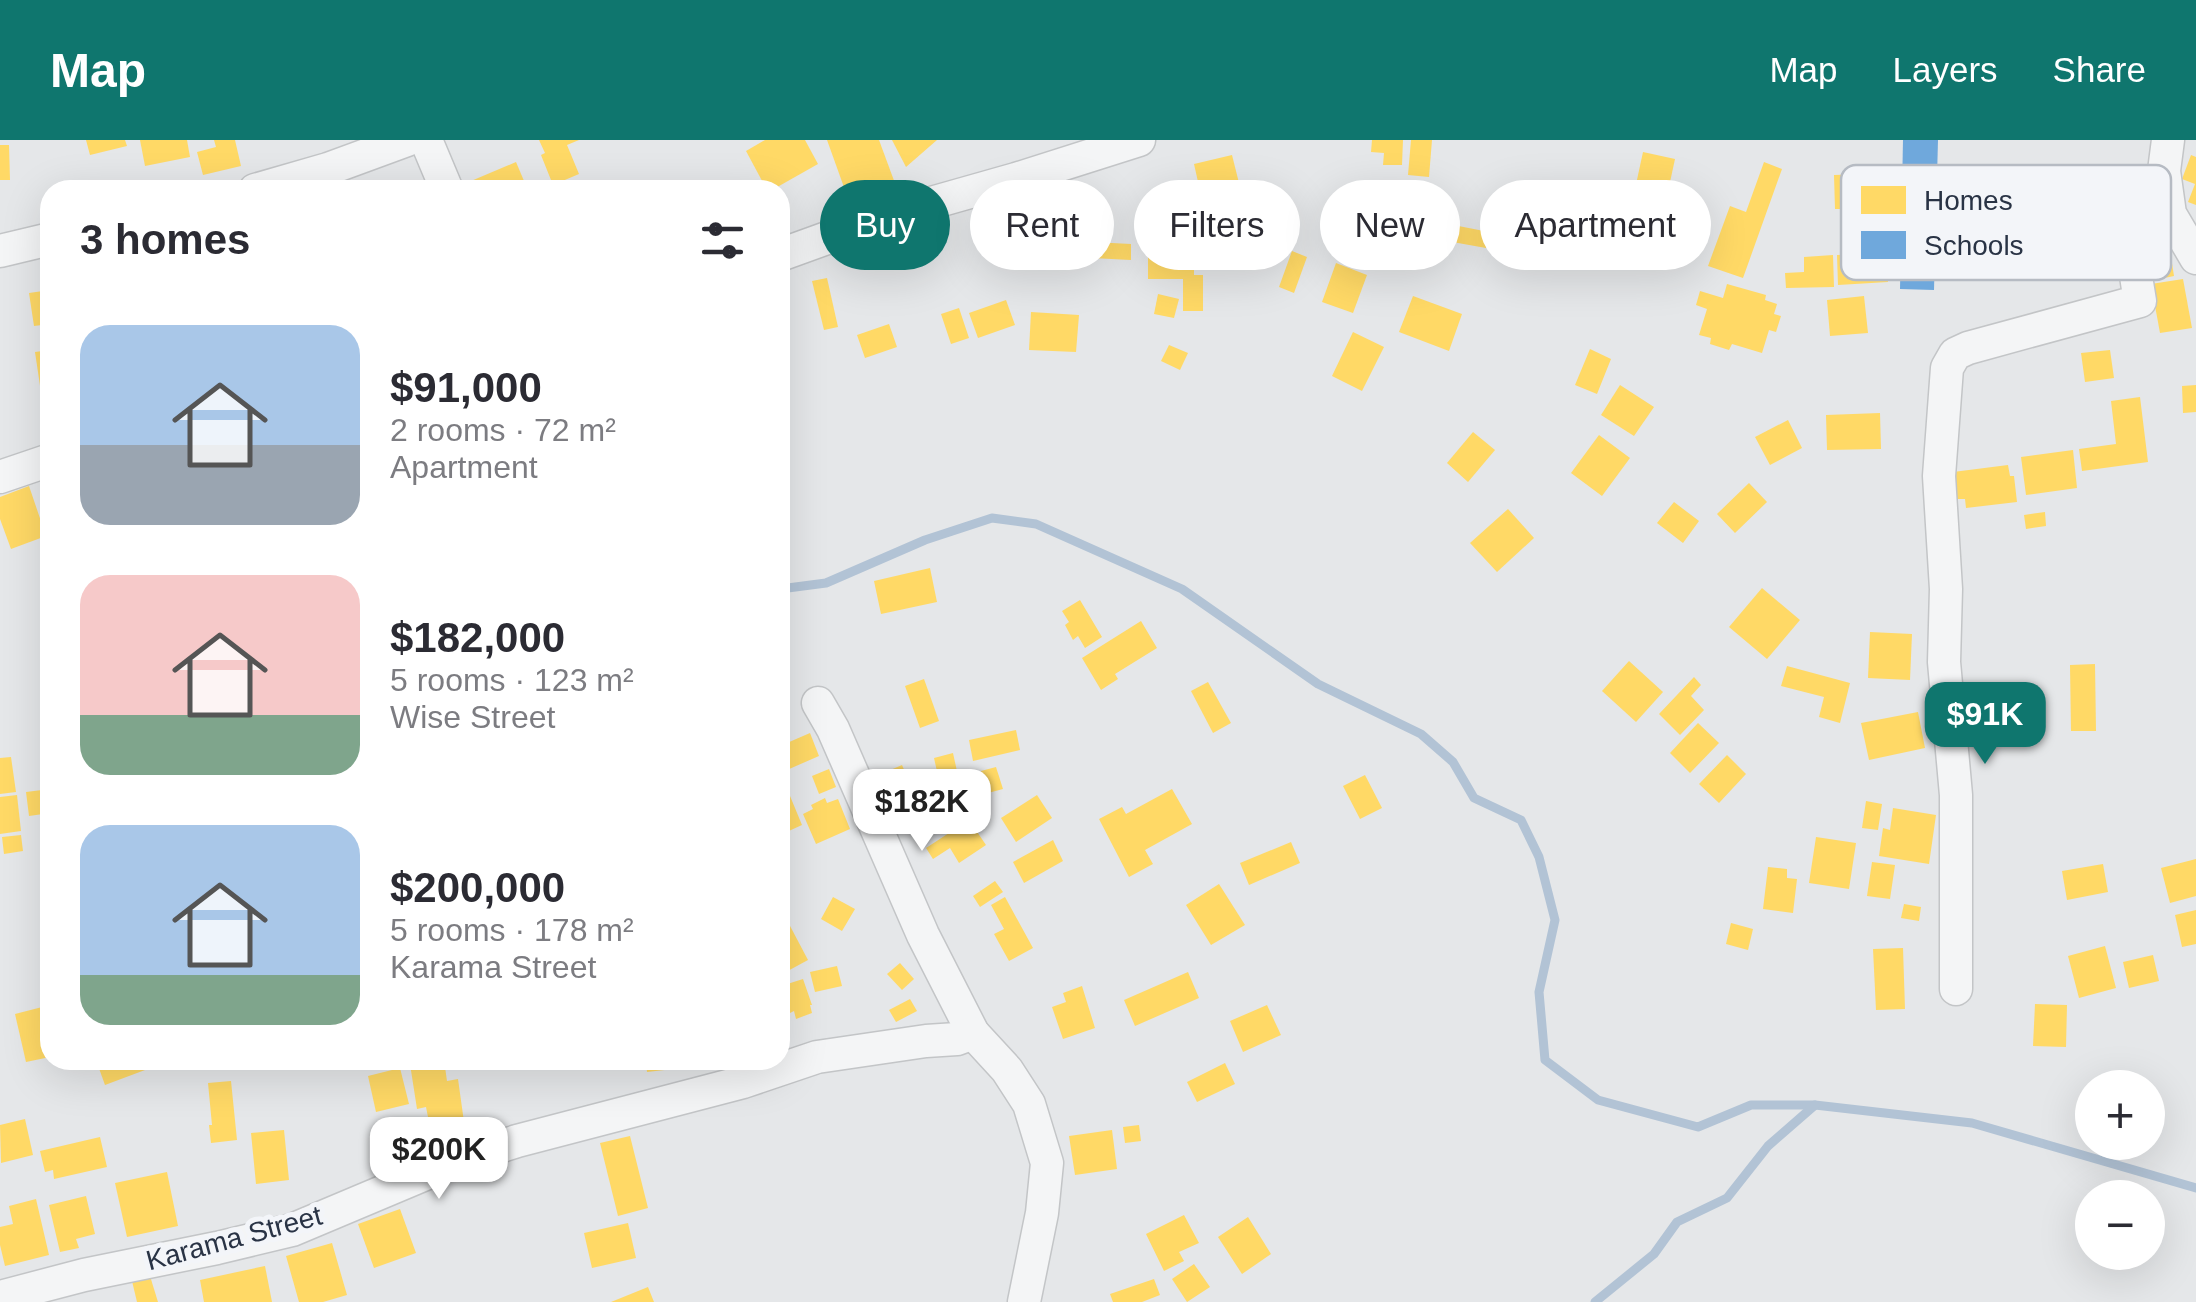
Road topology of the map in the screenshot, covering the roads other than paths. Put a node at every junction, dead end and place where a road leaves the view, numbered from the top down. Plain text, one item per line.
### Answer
1 (407, 140) edge
2 (426, 140) edge
3 (1139, 140) edge
4 (2168, 140) edge
5 (2165, 165) edge
6 (290, 180) edge
7 (443, 180) edge
8 (2171, 216) edge
9 (40, 241) edge
10 (0, 251) edge
11 (790, 251) edge
12 (2196, 258) edge
13 (2137, 280) edge
14 (40, 463) edge
15 (0, 477) edge
16 (818, 703) dead end
17 (1956, 988) dead end
18 (973, 1033) junction
19 (790, 1067) edge
20 (780, 1070) edge
21 (0, 1297) edge
22 (1024, 1302) edge

1 - 6 street
2 - 7 street
3 - 11 street
4 - 5 street
8 - 12 street
9 - 10 street
13 - 17 street
14 - 15 street
16 - 18 street
18 - 19 street, Karama Street
18 - 22 street
20 - 21 street, Karama Street

